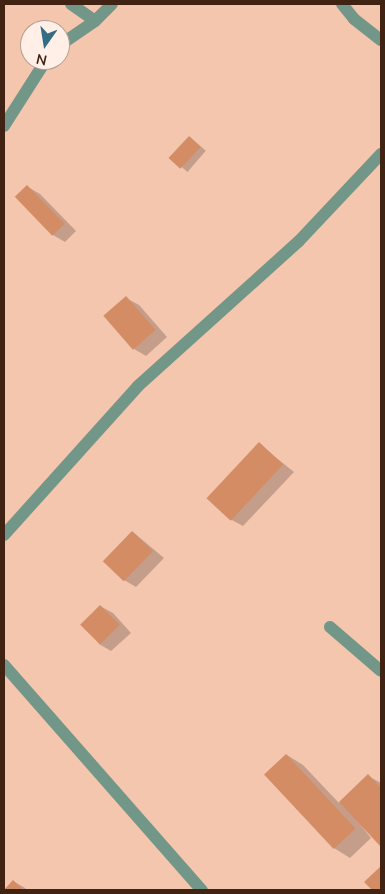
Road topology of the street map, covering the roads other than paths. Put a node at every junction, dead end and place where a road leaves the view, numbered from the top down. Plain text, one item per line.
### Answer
1 (71, 4) edge
2 (112, 4) edge
3 (342, 4) edge
4 (95, 21) junction
5 (70, 38) edge
6 (381, 40) edge
7 (40, 70) edge
8 (4, 126) edge
9 (381, 154) edge
10 (4, 535) edge
11 (330, 627) dead end
12 (4, 665) edge
13 (381, 671) edge
14 (202, 890) edge

1 - 4 street
2 - 4 street
3 - 6 street
4 - 5 street
7 - 8 street
9 - 10 street
11 - 13 street
12 - 14 street

